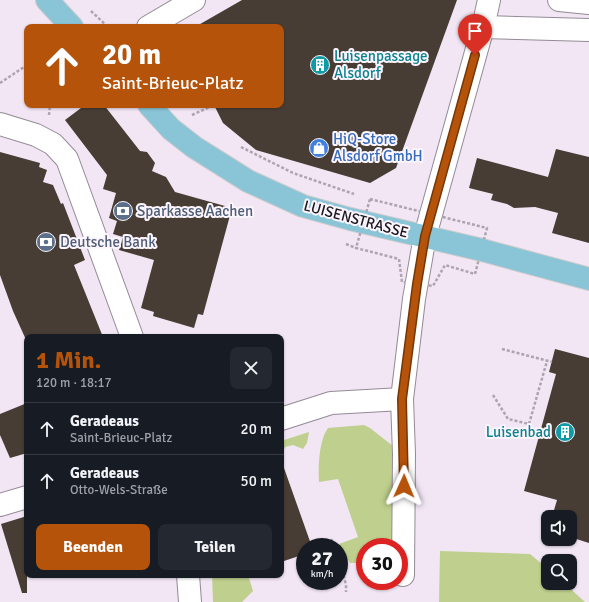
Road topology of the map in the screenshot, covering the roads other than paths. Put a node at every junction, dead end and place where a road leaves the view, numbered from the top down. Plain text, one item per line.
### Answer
1 (47, 0) edge
2 (194, 0) edge
3 (489, 0) edge
4 (559, 0) edge
5 (589, 3) edge
6 (69, 24) edge
7 (153, 24) edge
8 (483, 27) junction
9 (589, 30) edge
10 (152, 108) edge
11 (0, 124) edge
12 (425, 236) junction
13 (589, 279) edge
14 (131, 334) edge
15 (402, 399) junction
16 (284, 418) edge
17 (24, 498) edge
18 (0, 505) edge
19 (403, 538) edge
20 (188, 578) edge
21 (190, 602) edge

1 - 6 main road
2 - 7 street
3 - 8 street
4 - 5 street
8 - 9 street
8 - 12 street
10 - 12 main road, LUISENSTRASSE
11 - 14 street
12 - 13 main road, LUISENSTRASSE
12 - 15 street
15 - 16 street
15 - 19 street
17 - 18 street
20 - 21 street

